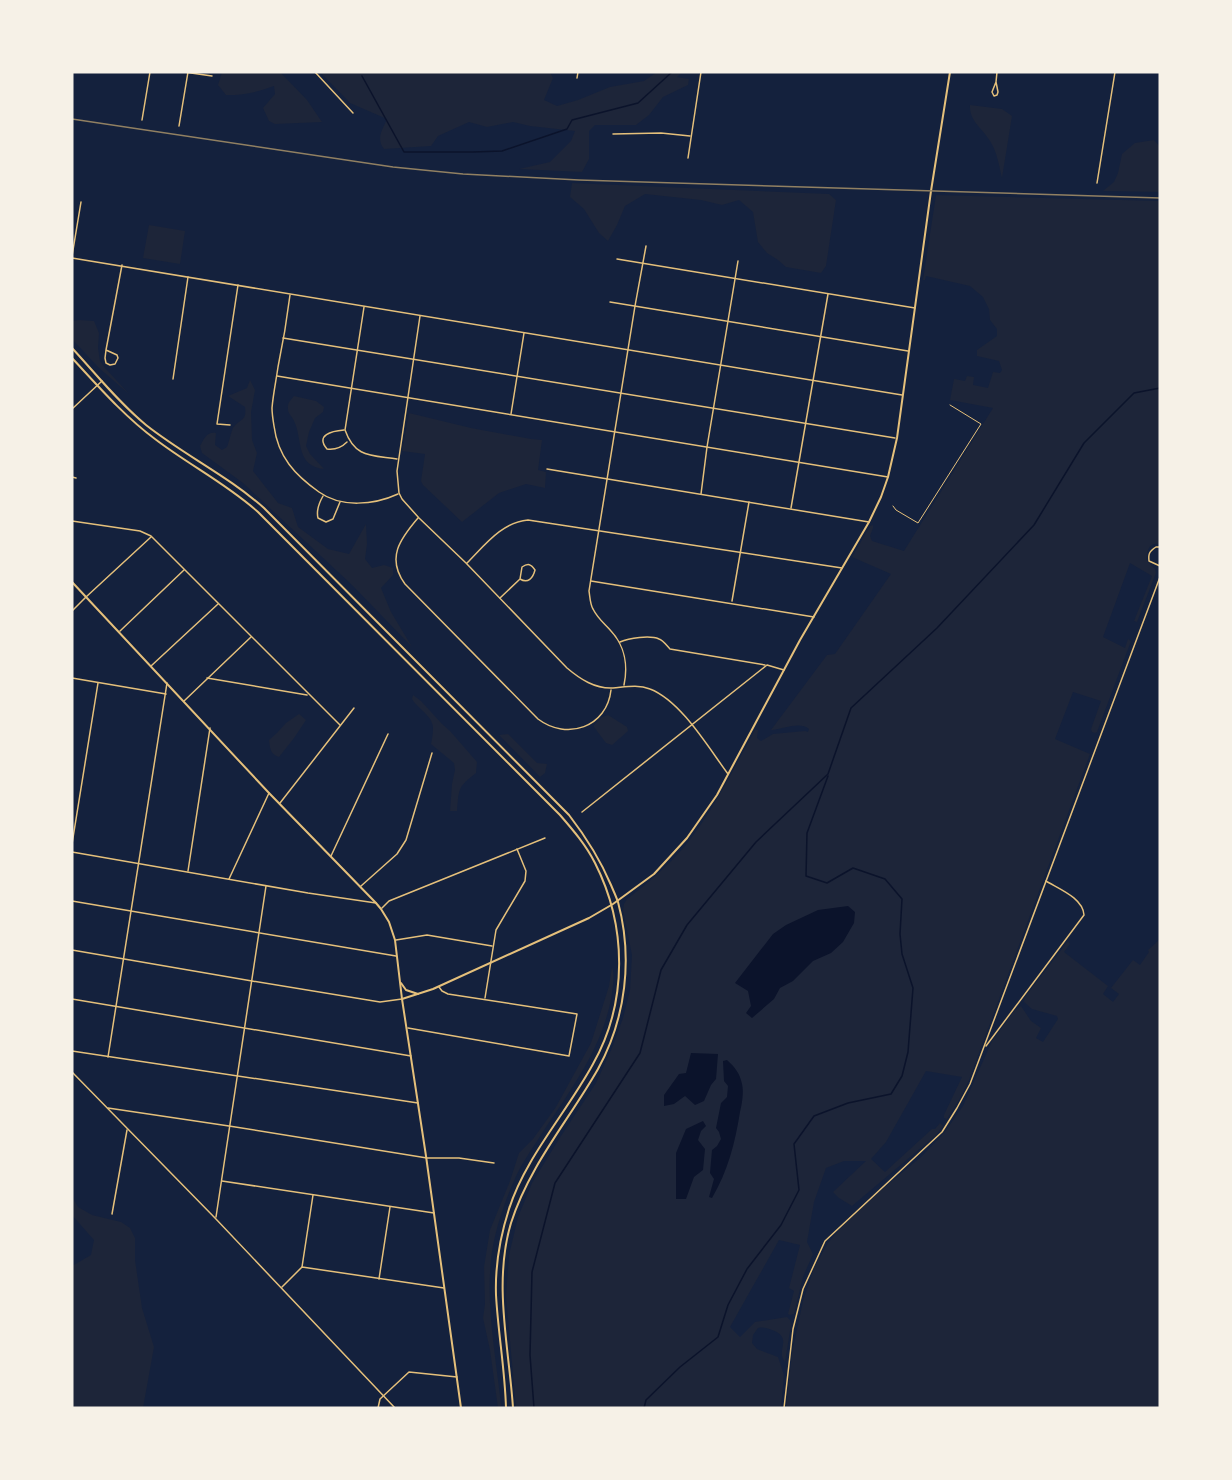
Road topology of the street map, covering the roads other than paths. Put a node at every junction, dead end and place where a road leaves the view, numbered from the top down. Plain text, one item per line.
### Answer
1 (150, 72) edge
2 (184, 72) edge
3 (188, 72) edge
4 (315, 72) edge
5 (578, 72) edge
6 (701, 72) edge
7 (950, 72) edge
8 (998, 72) edge
9 (1115, 72) edge
10 (212, 76) dead end
11 (577, 78) dead end
12 (996, 82) dead end
13 (353, 113) dead end
14 (142, 120) dead end
15 (179, 126) dead end
16 (613, 134) dead end
17 (691, 136) junction
18 (688, 158) dead end
19 (1097, 183) dead end
20 (81, 202) dead end
21 (646, 246) dead end
22 (72, 257) edge
23 (617, 259) dead end
24 (738, 261) dead end
25 (643, 263) junction
26 (122, 265) junction
27 (188, 277) junction
28 (735, 278) junction
29 (238, 285) junction
30 (828, 293) junction
31 (291, 294) junction
32 (610, 302) dead end
33 (365, 306) junction
34 (635, 306) junction
35 (915, 308) junction
36 (420, 315) junction
37 (728, 321) junction
38 (525, 333) junction
39 (820, 336) junction
40 (284, 338) junction
41 (72, 348) edge
42 (628, 349) junction
43 (106, 350) junction
44 (358, 350) junction
45 (909, 351) junction
46 (72, 358) edge
47 (414, 359) junction
48 (720, 364) junction
49 (277, 376) junction
50 (517, 376) junction
51 (173, 379) dead end
52 (813, 379) junction
53 (102, 381) junction
54 (98, 385) junction
55 (352, 389) junction
56 (621, 392) junction
57 (903, 395) junction
58 (408, 398) junction
59 (951, 405) dead end
60 (713, 408) junction
61 (72, 409) edge
62 (511, 414) junction
63 (805, 423) junction
64 (230, 425) dead end
65 (345, 430) junction
66 (614, 432) junction
67 (897, 438) junction
68 (348, 441) junction
69 (707, 447) junction
70 (399, 459) junction
71 (799, 462) junction
72 (547, 469) dead end
73 (72, 477) edge
74 (888, 477) junction
75 (76, 478) dead end
76 (606, 479) junction
77 (399, 493) junction
78 (701, 494) junction
79 (324, 496) junction
80 (340, 501) junction
81 (749, 502) junction
82 (893, 506) dead end
83 (791, 508) junction
84 (419, 518) junction
85 (72, 521) edge
86 (869, 522) junction
87 (598, 530) junction
88 (151, 536) junction
89 (1160, 547) edge
90 (740, 553) junction
91 (466, 563) junction
92 (1160, 566) edge
93 (842, 568) junction
94 (185, 570) junction
95 (1160, 578) edge
96 (520, 579) junction
97 (590, 580) junction
98 (72, 582) edge
99 (86, 597) junction
100 (500, 598) junction
101 (219, 603) junction
102 (732, 603) junction
103 (72, 611) edge
104 (814, 617) junction
105 (119, 632) junction
106 (252, 637) junction
107 (619, 642) junction
108 (767, 665) junction
109 (151, 666) junction
110 (784, 670) junction
111 (72, 678) edge
112 (207, 678) junction
113 (167, 682) junction
114 (98, 683) junction
115 (624, 687) junction
116 (611, 688) junction
117 (166, 694) junction
118 (310, 695) junction
119 (184, 700) junction
120 (354, 708) dead end
121 (340, 725) junction
122 (692, 725) junction
123 (210, 728) junction
124 (388, 734) dead end
125 (432, 753) dead end
126 (728, 774) junction
127 (269, 793) junction
128 (280, 803) junction
129 (582, 812) dead end
130 (545, 838) dead end
131 (72, 844) edge
132 (516, 848) junction
133 (72, 852) edge
134 (331, 857) junction
135 (139, 863) junction
136 (188, 872) junction
137 (228, 879) junction
138 (1046, 881) junction
139 (266, 886) junction
140 (360, 887) junction
141 (618, 900) junction
142 (72, 901) edge
143 (376, 903) junction
144 (612, 904) junction
145 (381, 909) junction
146 (131, 911) junction
147 (259, 933) junction
148 (395, 940) junction
149 (493, 946) junction
150 (72, 950) edge
151 (398, 956) junction
152 (123, 958) junction
153 (491, 963) junction
154 (252, 981) junction
155 (400, 982) junction
156 (439, 986) junction
157 (418, 994) junction
158 (72, 999) edge
159 (402, 999) junction
160 (484, 1000) junction
161 (117, 1006) junction
162 (244, 1027) junction
163 (408, 1028) junction
164 (983, 1049) junction
165 (72, 1051) edge
166 (411, 1056) junction
167 (108, 1057) junction
168 (72, 1072) edge
169 (237, 1075) junction
170 (418, 1102) junction
171 (107, 1108) junction
172 (229, 1126) junction
173 (128, 1129) junction
174 (427, 1158) junction
175 (494, 1163) dead end
176 (221, 1180) junction
177 (313, 1194) junction
178 (391, 1206) junction
179 (434, 1213) junction
180 (112, 1214) dead end
181 (215, 1218) junction
182 (302, 1267) junction
183 (379, 1280) junction
184 (281, 1287) junction
185 (444, 1288) junction
186 (457, 1377) junction
187 (383, 1396) junction
188 (378, 1408) edge
189 (395, 1408) edge
190 (461, 1408) edge
191 (506, 1408) edge
192 (513, 1408) edge
193 (784, 1408) edge

1 - 14 street
2 - 3 street
3 - 10 street
3 - 15 street
4 - 13 street
5 - 11 street
6 - 17 street
7 - 35 main road
8 - 12 street
9 - 19 street
16 - 17 street
17 - 18 street
20 - 22 street
21 - 25 street
22 - 26 street
23 - 25 street
24 - 28 street
25 - 28 street
25 - 34 street
26 - 27 street
26 - 43 street
27 - 29 street
27 - 51 street
28 - 30 street
28 - 37 street
29 - 31 street
29 - 64 street
30 - 35 street
30 - 39 street
31 - 33 street
31 - 40 street
32 - 34 street
33 - 36 street
33 - 44 street
34 - 37 street
34 - 42 street
35 - 45 main road
36 - 38 street
36 - 47 street
37 - 39 street
37 - 48 street
38 - 42 street
38 - 50 street
39 - 45 street
39 - 52 street
40 - 44 street
40 - 49 street
41 - 53 main road
42 - 48 street
42 - 56 street
43 - 43 street
44 - 47 street
44 - 55 street
45 - 57 main road
46 - 54 main road
47 - 50 street
47 - 58 street
48 - 52 street
48 - 60 street
49 - 55 street
49 - 79 street
50 - 56 street
50 - 62 street
52 - 57 street
52 - 63 street
53 - 54 street
53 - 141 main road
54 - 61 street
54 - 144 main road
55 - 58 street
55 - 65 street
56 - 60 street
56 - 66 street
57 - 67 main road
58 - 62 street
58 - 70 street
59 - 82 lane
60 - 63 street
60 - 69 street
62 - 66 street
63 - 67 street
63 - 71 street
65 - 68 street
65 - 68 street
66 - 69 street
66 - 76 street
67 - 74 main road
68 - 70 street
69 - 71 street
69 - 78 street
70 - 77 street
71 - 74 street
71 - 83 street
72 - 76 street
73 - 75 street
74 - 86 main road
76 - 78 street
76 - 87 street
77 - 80 street
77 - 84 street
78 - 81 street
79 - 80 street
79 - 80 street
81 - 83 street
81 - 90 street
83 - 86 street
84 - 91 street
84 - 116 street
85 - 88 street
86 - 93 main road
87 - 90 street
87 - 91 street
87 - 97 street
88 - 94 street
88 - 99 street
89 - 92 street
90 - 93 street
90 - 102 street
91 - 100 street
93 - 104 main road
94 - 101 street
94 - 105 street
95 - 138 street
96 - 96 street
96 - 100 street
97 - 102 street
97 - 107 street
98 - 99 main road
99 - 103 street
99 - 105 main road
100 - 116 street
101 - 106 street
101 - 109 street
102 - 104 street
104 - 110 main road
105 - 109 main road
106 - 112 street
106 - 118 street
107 - 108 street
107 - 115 street
108 - 110 street
108 - 122 street
109 - 113 main road
110 - 126 main road
111 - 114 street
112 - 118 street
112 - 119 street
113 - 117 street
113 - 119 main road
114 - 117 street
114 - 131 street
115 - 116 street
115 - 122 street
117 - 135 street
118 - 121 street
119 - 123 main road
120 - 121 street
121 - 128 street
122 - 126 street
122 - 129 street
123 - 127 main road
123 - 136 street
124 - 134 street
125 - 140 street
126 - 141 main road
127 - 128 main road
127 - 137 street
128 - 134 main road
130 - 132 street
132 - 145 street
132 - 149 street
133 - 135 street
134 - 140 main road
135 - 136 street
135 - 146 street
136 - 137 street
137 - 139 street
138 - 164 street
138 - 164 street
139 - 143 street
139 - 147 street
140 - 143 main road
141 - 144 main road
141 - 192 main road
142 - 146 street
143 - 145 main road
144 - 153 main road
144 - 191 main road
145 - 148 main road
146 - 147 street
146 - 152 street
147 - 151 street
147 - 154 street
148 - 149 street
148 - 151 main road
149 - 153 street
150 - 152 street
151 - 155 main road
152 - 154 street
152 - 161 street
153 - 156 main road
153 - 160 street
154 - 159 street
154 - 162 street
155 - 157 main road
155 - 159 main road
156 - 157 main road
156 - 160 street
157 - 159 main road
158 - 161 street
159 - 163 main road
160 - 163 street
161 - 162 street
161 - 167 street
162 - 166 street
162 - 169 street
163 - 166 main road
164 - 193 street
165 - 167 street
166 - 170 main road
167 - 169 street
168 - 171 street
169 - 170 street
169 - 172 street
170 - 174 main road
171 - 172 street
171 - 173 street
172 - 174 street
172 - 176 street
173 - 180 street
173 - 181 street
174 - 175 street
174 - 179 main road
176 - 177 street
176 - 181 street
177 - 178 street
177 - 182 street
178 - 179 street
178 - 183 street
179 - 185 main road
181 - 184 street
182 - 183 street
182 - 184 street
183 - 185 street
184 - 187 street
185 - 186 main road
186 - 187 street
186 - 190 main road
187 - 188 street
187 - 189 street

